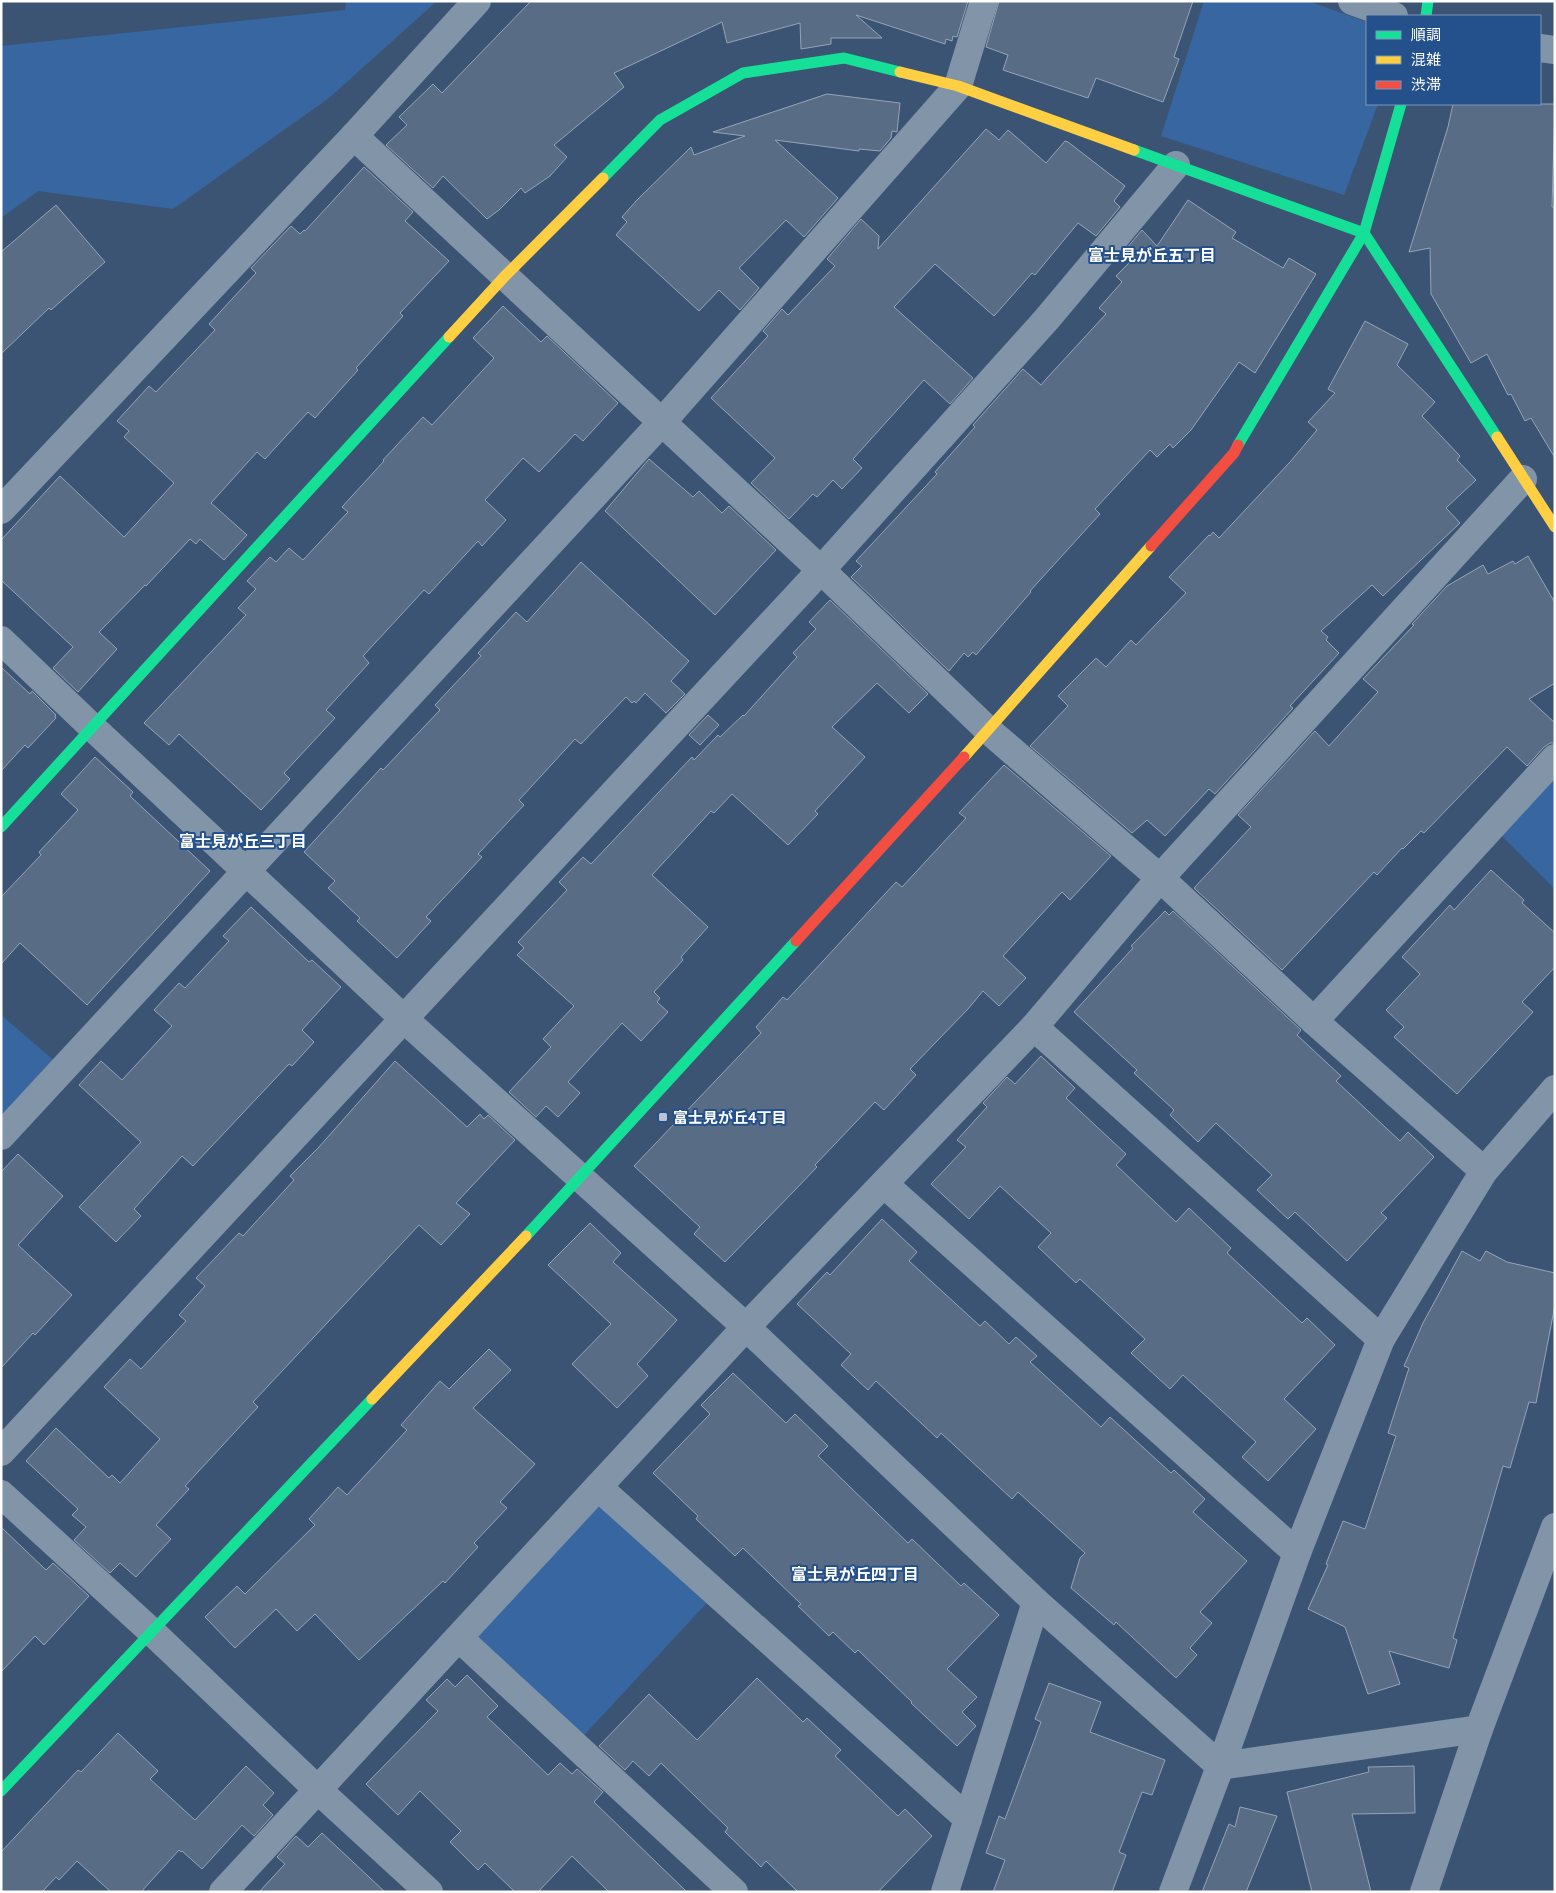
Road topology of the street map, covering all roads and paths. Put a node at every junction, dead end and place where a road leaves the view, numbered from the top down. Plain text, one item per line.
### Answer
1 (477, 1) edge
2 (984, 1) edge
3 (1352, 1) edge
4 (1428, 1) edge
5 (1391, 15) edge
6 (1426, 15) edge
7 (1541, 48) edge
8 (1555, 50) edge
9 (958, 86) junction
10 (1401, 105) edge
11 (354, 136) junction
12 (1176, 165) junction
13 (1364, 233) junction
14 (505, 276) junction
15 (662, 422) junction
16 (1523, 478) junction
17 (1, 510) edge
18 (1555, 527) edge
19 (821, 570) junction
20 (1, 640) edge
21 (93, 728) junction
22 (988, 730) junction
23 (1555, 758) edge
24 (1, 827) edge
25 (247, 872) junction
26 (1160, 878) junction
27 (404, 1019) junction
28 (1314, 1021) junction
29 (1034, 1027) junction
30 (1555, 1089) edge
31 (1, 1136) edge
32 (1484, 1171) junction
33 (581, 1178) junction
34 (884, 1184) junction
35 (746, 1327) junction
36 (1381, 1340) junction
37 (1, 1452) edge
38 (598, 1487) junction
39 (1, 1494) edge
40 (1555, 1527) edge
41 (1297, 1553) junction
42 (1036, 1602) junction
43 (152, 1632) junction
44 (459, 1638) junction
45 (1480, 1729) junction
46 (1220, 1766) junction
47 (318, 1790) junction
48 (1, 1791) edge
49 (968, 1819) junction
50 (223, 1892) edge
51 (430, 1892) edge
52 (734, 1892) edge
53 (945, 1892) edge
54 (1173, 1892) edge
55 (1424, 1892) edge

1 - 11 street
2 - 9 street
3 - 5 street
4 - 6 street
7 - 8 street
9 - 12 street
9 - 14 street
9 - 15 street
10 - 13 street
11 - 14 street
11 - 17 street
12 - 13 street
12 - 19 street
13 - 16 street
13 - 22 street
14 - 15 street
14 - 21 street
15 - 19 street
15 - 25 street
16 - 18 street
16 - 26 street
19 - 22 street
19 - 27 street
20 - 21 street
21 - 24 street
21 - 25 street
22 - 26 street
22 - 33 street
23 - 28 street
25 - 27 street
25 - 31 street
26 - 28 street
26 - 29 street
27 - 33 street
27 - 37 street
28 - 32 street
29 - 34 street
29 - 36 street
30 - 32 street
32 - 36 street
33 - 35 street
33 - 43 street
34 - 35 street
34 - 41 street
35 - 38 street
35 - 42 street
36 - 41 street
38 - 44 street
38 - 49 street
39 - 43 street
40 - 45 street
41 - 46 street
42 - 46 street
42 - 49 street
43 - 47 street
43 - 48 street
44 - 47 street
44 - 52 street
45 - 46 street
45 - 55 street
46 - 54 street
47 - 50 street
47 - 51 street
49 - 53 street

